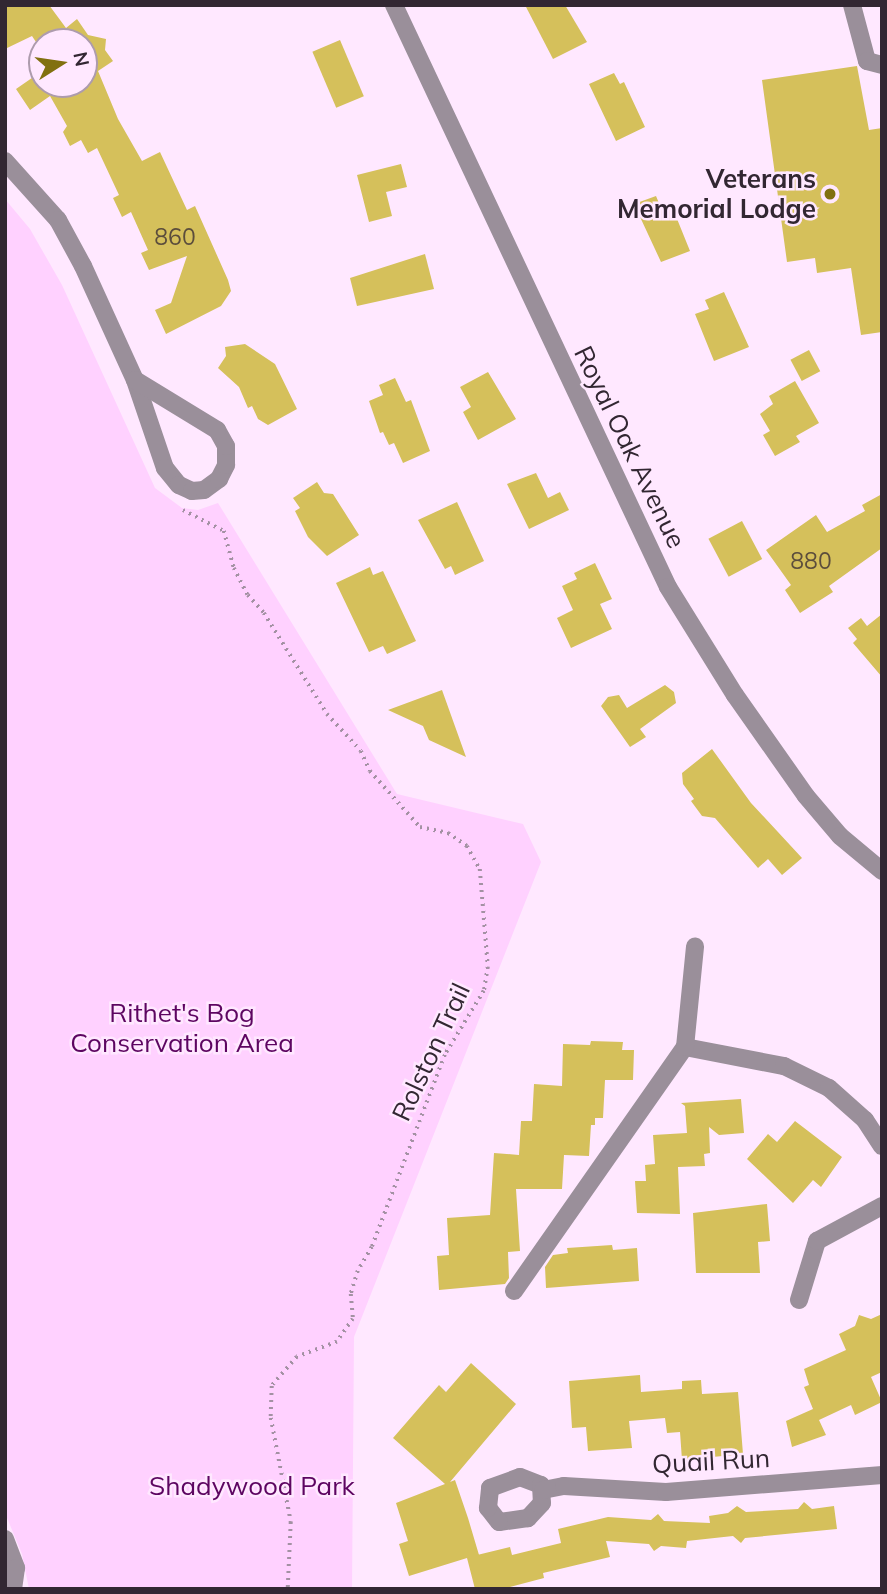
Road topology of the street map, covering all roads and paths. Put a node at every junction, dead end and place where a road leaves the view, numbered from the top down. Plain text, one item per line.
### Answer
1 (394, 5) edge
2 (852, 5) edge
3 (882, 65) edge
4 (5, 160) edge
5 (135, 380) junction
6 (179, 485) junction
7 (882, 871) edge
8 (695, 946) dead end
9 (685, 1047) junction
10 (882, 1146) edge
11 (882, 1206) edge
12 (514, 1291) dead end
13 (799, 1300) dead end
14 (882, 1475) edge
15 (543, 1490) dead end
16 (5, 1539) edge
17 (13, 1589) edge
18 (288, 1589) edge

1 - 7 street, Royal Oak Avenue
2 - 3 street
4 - 5 street
5 - 6 street
5 - 6 street
6 - 18 path, Rolston Trail
8 - 9 street
9 - 10 street
9 - 12 street
11 - 13 street
14 - 15 street, Quail Run
16 - 17 street

